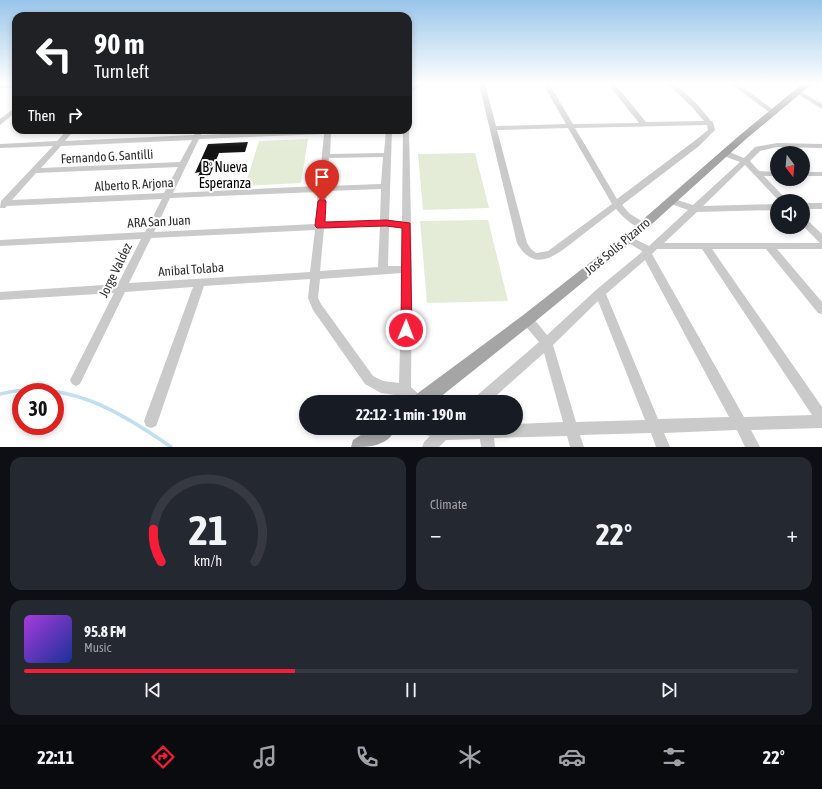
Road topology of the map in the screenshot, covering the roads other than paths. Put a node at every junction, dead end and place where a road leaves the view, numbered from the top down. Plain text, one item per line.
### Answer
1 (488, 105) edge
2 (558, 105) edge
3 (628, 105) edge
4 (692, 105) edge
5 (763, 105) edge
6 (784, 105) edge
7 (12, 112) edge
8 (774, 113) junction
9 (0, 123) edge
10 (711, 123) junction
11 (644, 125) junction
12 (571, 127) junction
13 (494, 128) junction
14 (68, 134) edge
15 (185, 134) edge
16 (197, 134) edge
17 (328, 134) edge
18 (389, 134) edge
19 (406, 134) edge
20 (59, 144) junction
21 (0, 146) edge
22 (822, 146) edge
23 (724, 153) junction
24 (388, 155) junction
25 (326, 156) junction
26 (746, 162) junction
27 (182, 164) junction
28 (34, 171) junction
29 (757, 173) junction
30 (770, 174) edge
31 (810, 174) edge
32 (822, 174) edge
33 (385, 186) junction
34 (323, 189) junction
35 (777, 194) edge
36 (167, 195) junction
37 (670, 200) junction
38 (616, 204) junction
39 (2, 206) edge
40 (810, 206) edge
41 (822, 206) edge
42 (770, 207) edge
43 (694, 208) junction
44 (386, 223) junction
45 (642, 225) junction
46 (320, 226) junction
47 (407, 226) junction
48 (810, 228) edge
49 (147, 235) junction
50 (628, 239) junction
51 (822, 240) edge
52 (0, 243) edge
53 (705, 246) junction
54 (769, 246) junction
55 (822, 246) edge
56 (650, 250) junction
57 (407, 270) junction
58 (383, 271) junction
59 (316, 276) junction
60 (200, 283) junction
61 (121, 288) junction
62 (600, 292) junction
63 (0, 297) edge
64 (822, 310) edge
65 (527, 320) junction
66 (547, 343) junction
67 (76, 380) dead end
68 (405, 390) junction
69 (411, 395) edge
70 (428, 395) edge
71 (487, 395) edge
72 (822, 418) edge
73 (151, 421) dead end
74 (822, 421) edge
75 (740, 424) junction
76 (654, 426) junction
77 (572, 429) junction
78 (523, 430) edge
79 (377, 435) edge
80 (441, 435) edge
81 (486, 435) edge
82 (360, 447) edge
83 (429, 447) edge
84 (488, 447) edge
85 (577, 447) edge
86 (663, 447) edge
87 (753, 447) edge

1 - 13 street
2 - 12 street
3 - 11 street
4 - 10 street
5 - 8 street
6 - 8 main road, José Solís Pizarro
7 - 9 street
8 - 23 main road, José Solís Pizarro
10 - 11 street
10 - 38 street
11 - 12 street
12 - 13 street
12 - 38 street
13 - 38 street
14 - 20 street
15 - 20 street
16 - 27 street, Jorge Valdez
17 - 25 street
18 - 24 street
19 - 47 street
20 - 21 street
20 - 28 street
22 - 26 street
23 - 26 street
23 - 37 main road, José Solís Pizarro
24 - 25 street
24 - 33 street
25 - 34 street
26 - 29 street
26 - 43 street
27 - 28 street, Fernando G. Santilli
27 - 36 street, Jorge Valdez
28 - 39 street
29 - 30 street
29 - 35 street
31 - 32 street
33 - 34 street, Alberto R. Arjona
33 - 44 street
34 - 36 street, Alberto R. Arjona
34 - 46 street
36 - 39 street, Alberto R. Arjona
36 - 49 street, Jorge Valdez
37 - 43 street
37 - 45 main road, José Solís Pizarro
38 - 45 street
40 - 41 street
42 - 43 street
43 - 56 street
44 - 46 street, ARA San Juan
44 - 47 street, ARA San Juan
44 - 58 street
45 - 50 main road, José Solís Pizarro
46 - 49 street, ARA San Juan
46 - 59 street
47 - 57 street
48 - 51 street
49 - 52 street, ARA San Juan
49 - 61 street, Jorge Valdez
50 - 56 street
50 - 65 main road, José Solís Pizarro
53 - 54 street
53 - 56 street
53 - 72 street
54 - 55 street
54 - 64 street
56 - 62 street
56 - 75 street
57 - 58 street, Anibal Tolaba
57 - 68 street
58 - 59 street, Anibal Tolaba
59 - 60 street, Anibal Tolaba
59 - 68 street
60 - 61 street, Anibal Tolaba
60 - 73 street
61 - 63 street, Anibal Tolaba
61 - 67 street, Jorge Valdez
62 - 66 street
62 - 76 street
65 - 66 street
65 - 70 main road, José Solís Pizarro
66 - 71 street
66 - 77 street
68 - 69 street
74 - 75 street
75 - 76 street
75 - 87 street
76 - 77 street
76 - 86 street
77 - 78 street
77 - 85 street
79 - 82 main road
80 - 83 street
81 - 84 street

